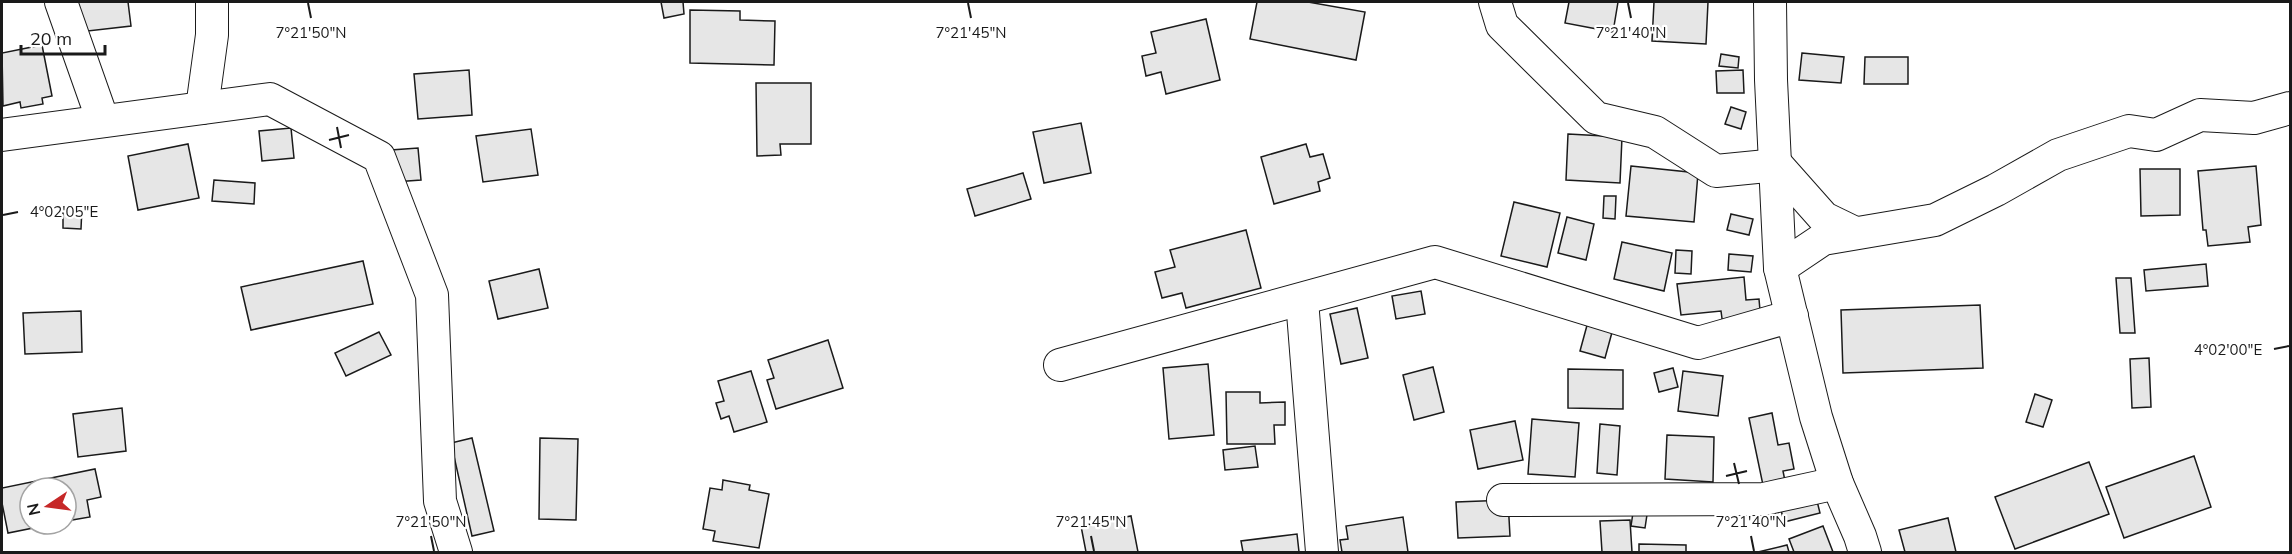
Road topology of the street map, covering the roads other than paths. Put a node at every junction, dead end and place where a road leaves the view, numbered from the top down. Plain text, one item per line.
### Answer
1 (61, 2) edge
2 (212, 2) edge
3 (1495, 2) edge
4 (1770, 2) edge
5 (202, 108) junction
6 (2290, 108) edge
7 (103, 121) junction
8 (2, 135) edge
9 (1776, 165) junction
10 (1855, 233) junction
11 (1780, 268) junction
12 (1302, 300) junction
13 (1792, 316) junction
14 (1060, 365) dead end
15 (1837, 483) junction
16 (1503, 500) dead end
17 (456, 552) edge
18 (1322, 552) edge
19 (1865, 552) edge

1 - 7 street
2 - 5 street
3 - 9 street
4 - 9 street
5 - 7 street
5 - 17 street
6 - 10 street
7 - 8 street
9 - 10 street
9 - 11 street
10 - 11 street
11 - 13 street
12 - 13 street
12 - 14 street
12 - 18 street
13 - 15 street
15 - 16 street
15 - 19 street

